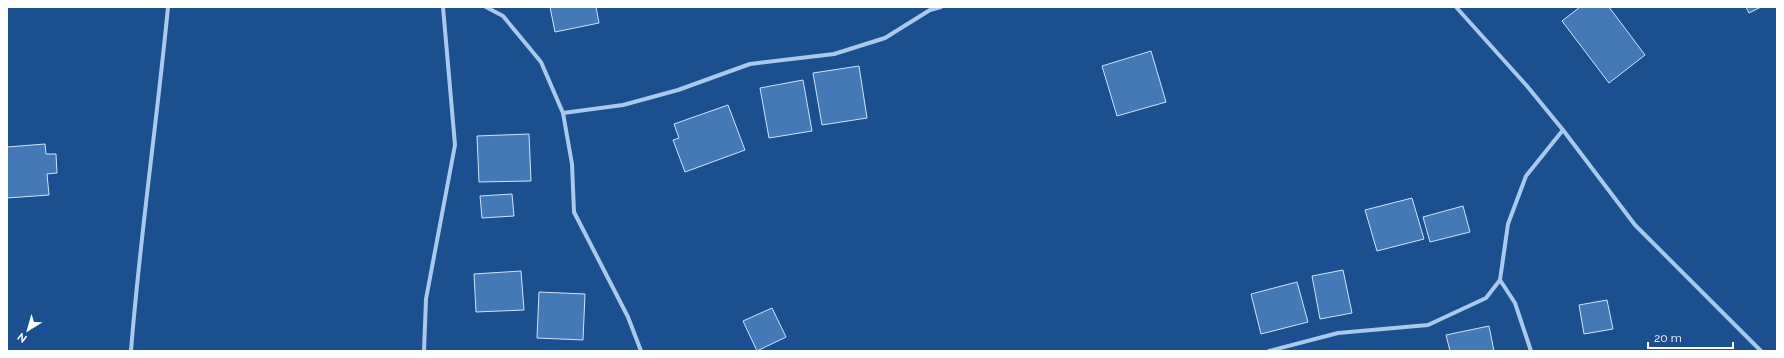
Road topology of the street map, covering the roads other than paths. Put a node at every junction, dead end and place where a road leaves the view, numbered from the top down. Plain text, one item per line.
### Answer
1 (168, 7) edge
2 (443, 7) edge
3 (486, 7) edge
4 (941, 7) edge
5 (1456, 7) edge
6 (563, 113) junction
7 (1563, 130) junction
8 (1500, 280) junction
9 (131, 351) edge
10 (424, 351) edge
11 (641, 351) edge
12 (1269, 351) edge
13 (1531, 351) edge
14 (1761, 351) edge

1 - 9 street
2 - 10 street
3 - 6 street
4 - 6 street
5 - 7 street
6 - 11 street
7 - 8 street
7 - 14 street
8 - 12 street
8 - 13 street

